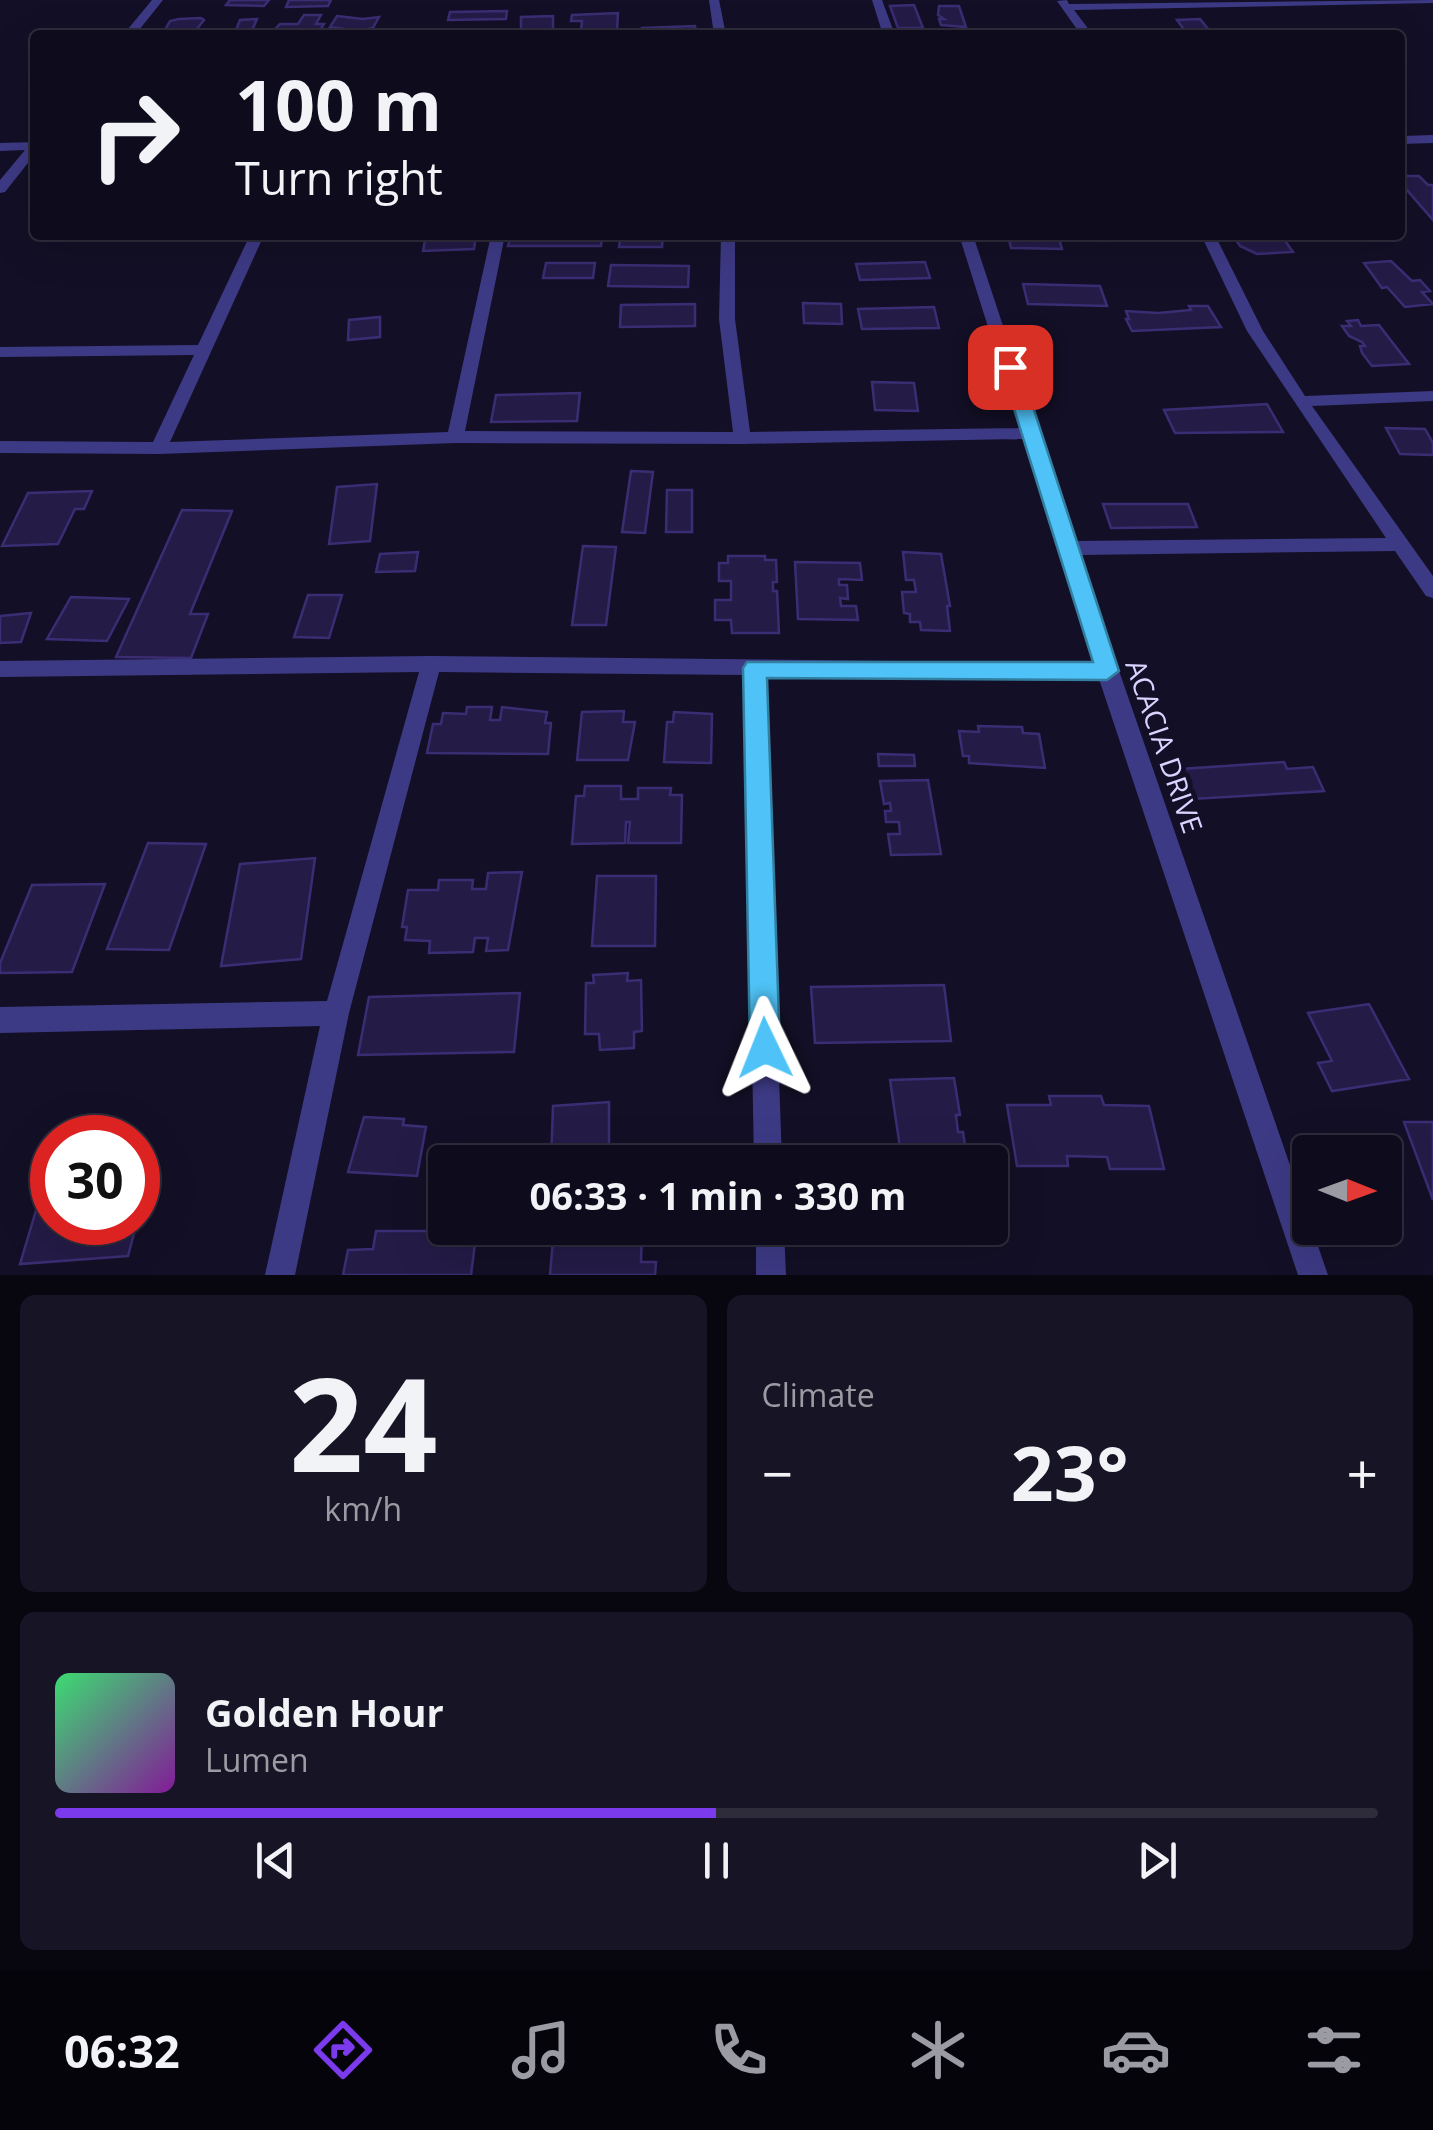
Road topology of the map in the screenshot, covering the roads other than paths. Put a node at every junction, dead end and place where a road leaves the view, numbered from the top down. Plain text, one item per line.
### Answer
1 (158, 0) edge
2 (714, 0) edge
3 (877, 0) edge
4 (1432, 0) edge
5 (1064, 3) edge
6 (133, 30) edge
7 (719, 30) edge
8 (888, 30) edge
9 (1083, 30) edge
10 (1433, 139) edge
11 (1405, 140) edge
12 (30, 146) edge
13 (0, 147) edge
14 (30, 152) edge
15 (0, 189) edge
16 (255, 240) edge
17 (497, 240) edge
18 (728, 240) edge
19 (968, 240) edge
20 (1210, 240) edge
21 (204, 350) junction
22 (0, 352) edge
23 (1433, 396) edge
24 (1300, 401) junction
25 (1032, 433) junction
26 (455, 437) junction
27 (742, 438) junction
28 (0, 448) edge
29 (159, 448) junction
30 (1401, 544) junction
31 (1069, 548) junction
32 (1433, 590) edge
33 (431, 664) junction
34 (755, 668) junction
35 (0, 669) edge
36 (1107, 671) junction
37 (336, 1013) junction
38 (0, 1020) edge
39 (768, 1145) edge
40 (770, 1245) edge
41 (280, 1275) edge
42 (771, 1275) edge
43 (1313, 1275) edge

1 - 6 street
2 - 7 street
3 - 8 street
4 - 5 street
5 - 9 street
10 - 11 street
12 - 13 street
14 - 15 street
16 - 21 street
17 - 26 street
18 - 27 street
19 - 25 street, ACACIA DRIVE
20 - 24 street
21 - 22 street
21 - 29 street
23 - 24 street
24 - 30 street
25 - 27 street
25 - 31 street, ACACIA DRIVE
26 - 27 street
26 - 29 street
28 - 29 street
30 - 31 street
30 - 32 street
31 - 36 street, ACACIA DRIVE
33 - 34 street
33 - 35 street
33 - 37 street
34 - 36 street
34 - 39 street
36 - 43 street, ACACIA DRIVE
37 - 38 street
37 - 41 street
40 - 42 street

